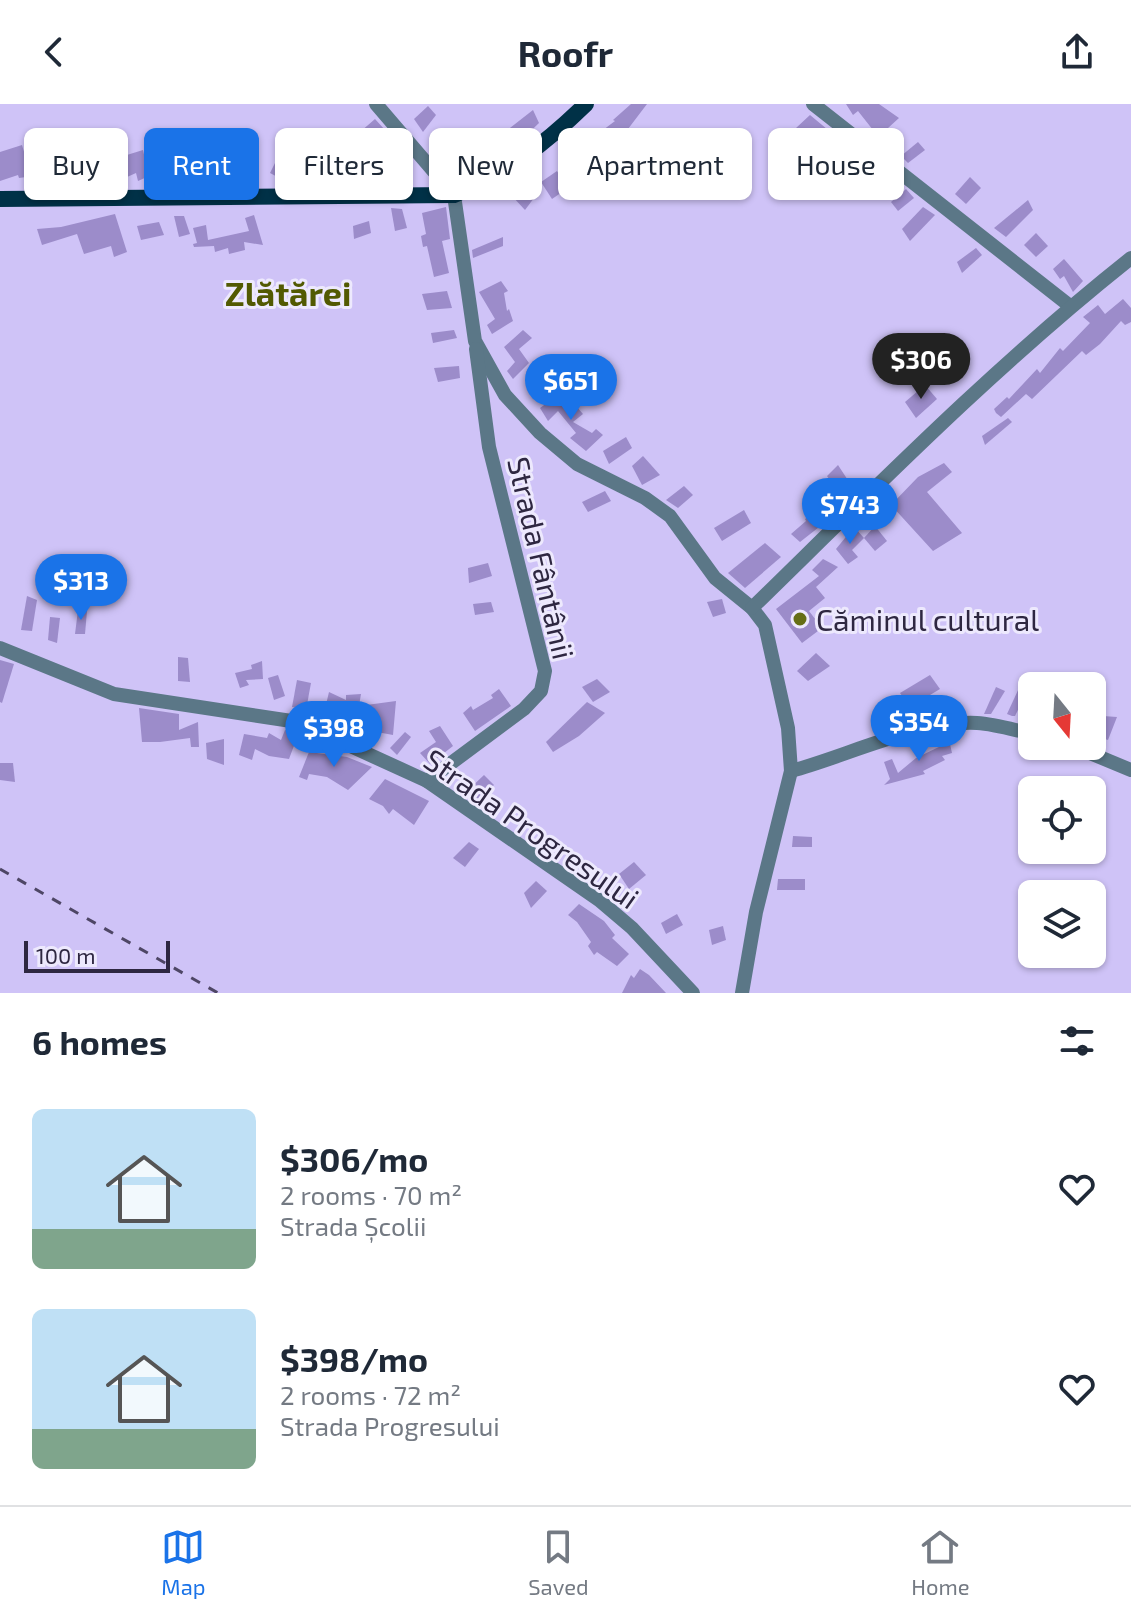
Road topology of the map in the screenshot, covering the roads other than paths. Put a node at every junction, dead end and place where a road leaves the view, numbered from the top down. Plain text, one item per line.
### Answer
1 (376, 104) edge
2 (586, 104) edge
3 (813, 104) edge
4 (542, 145) edge
5 (429, 166) edge
6 (429, 195) edge
7 (0, 199) edge
8 (455, 200) edge
9 (1131, 258) edge
10 (1070, 306) junction
11 (475, 341) junction
12 (752, 608) junction
13 (0, 648) edge
14 (1018, 731) edge
15 (1106, 760) edge
16 (1131, 770) edge
17 (791, 771) junction
18 (427, 781) junction
19 (693, 993) edge
20 (742, 993) edge

1 - 5 street
2 - 4 main road
3 - 10 street
6 - 7 main road
8 - 11 street, Strada Fântânii
9 - 10 street
10 - 12 street
11 - 12 street
11 - 18 street, Strada Fântânii
12 - 17 street
13 - 18 street, Strada Progresului
14 - 17 street
15 - 16 street
17 - 20 street
18 - 19 street, Strada Progresului

